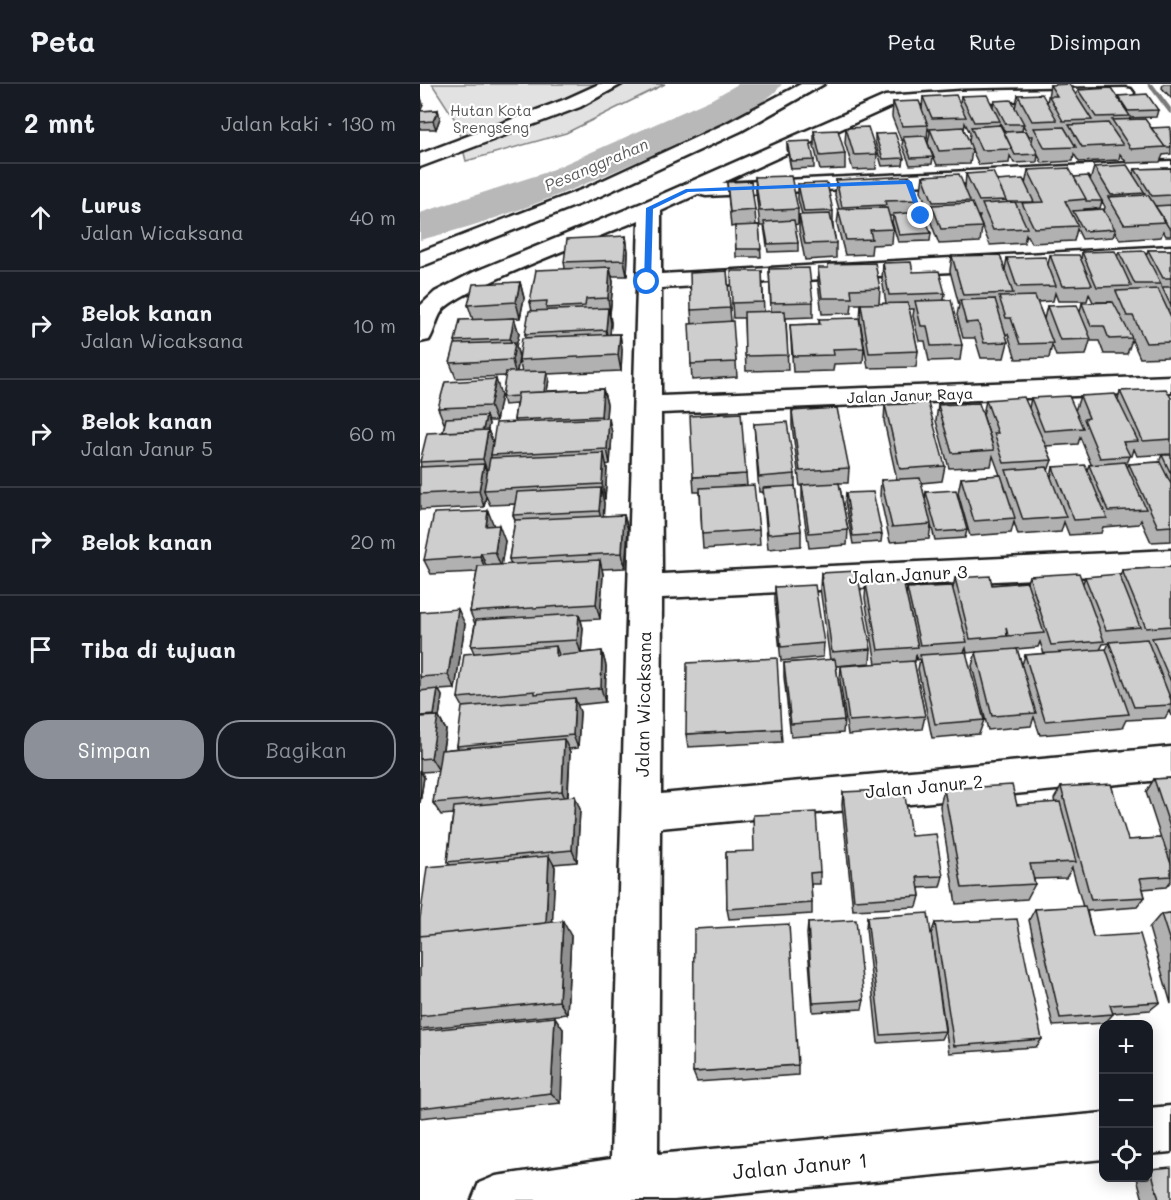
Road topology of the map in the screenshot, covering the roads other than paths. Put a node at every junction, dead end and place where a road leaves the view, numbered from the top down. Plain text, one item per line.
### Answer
1 (613, 84) edge
2 (815, 84) edge
3 (1125, 93) edge
4 (420, 161) edge
5 (1171, 167) edge
6 (686, 190) junction
7 (650, 208) junction
8 (1171, 254) edge
9 (420, 260) edge
10 (647, 282) junction
11 (423, 325) edge
12 (1171, 384) edge
13 (648, 405) junction
14 (1171, 561) edge
15 (646, 587) junction
16 (1171, 762) edge
17 (641, 813) junction
18 (1171, 1129) edge
19 (1153, 1131) edge
20 (1099, 1137) edge
21 (634, 1190) edge
22 (496, 1200) edge

1 - 4 street
2 - 9 street
3 - 6 street
5 - 6 street
6 - 7 street
7 - 10 street, Jalan Wicaksana
7 - 11 street
8 - 10 street
10 - 13 street, Jalan Wicaksana
12 - 13 street, Jalan Janur Raya
13 - 15 street, Jalan Wicaksana
14 - 15 street, Jalan Janur 3
15 - 17 street, Jalan Wicaksana
16 - 17 street, Jalan Janur 2
17 - 21 street, Jalan Wicaksana
18 - 19 street
20 - 21 street, Jalan Janur 1
21 - 22 street, Jalan Janur 1

